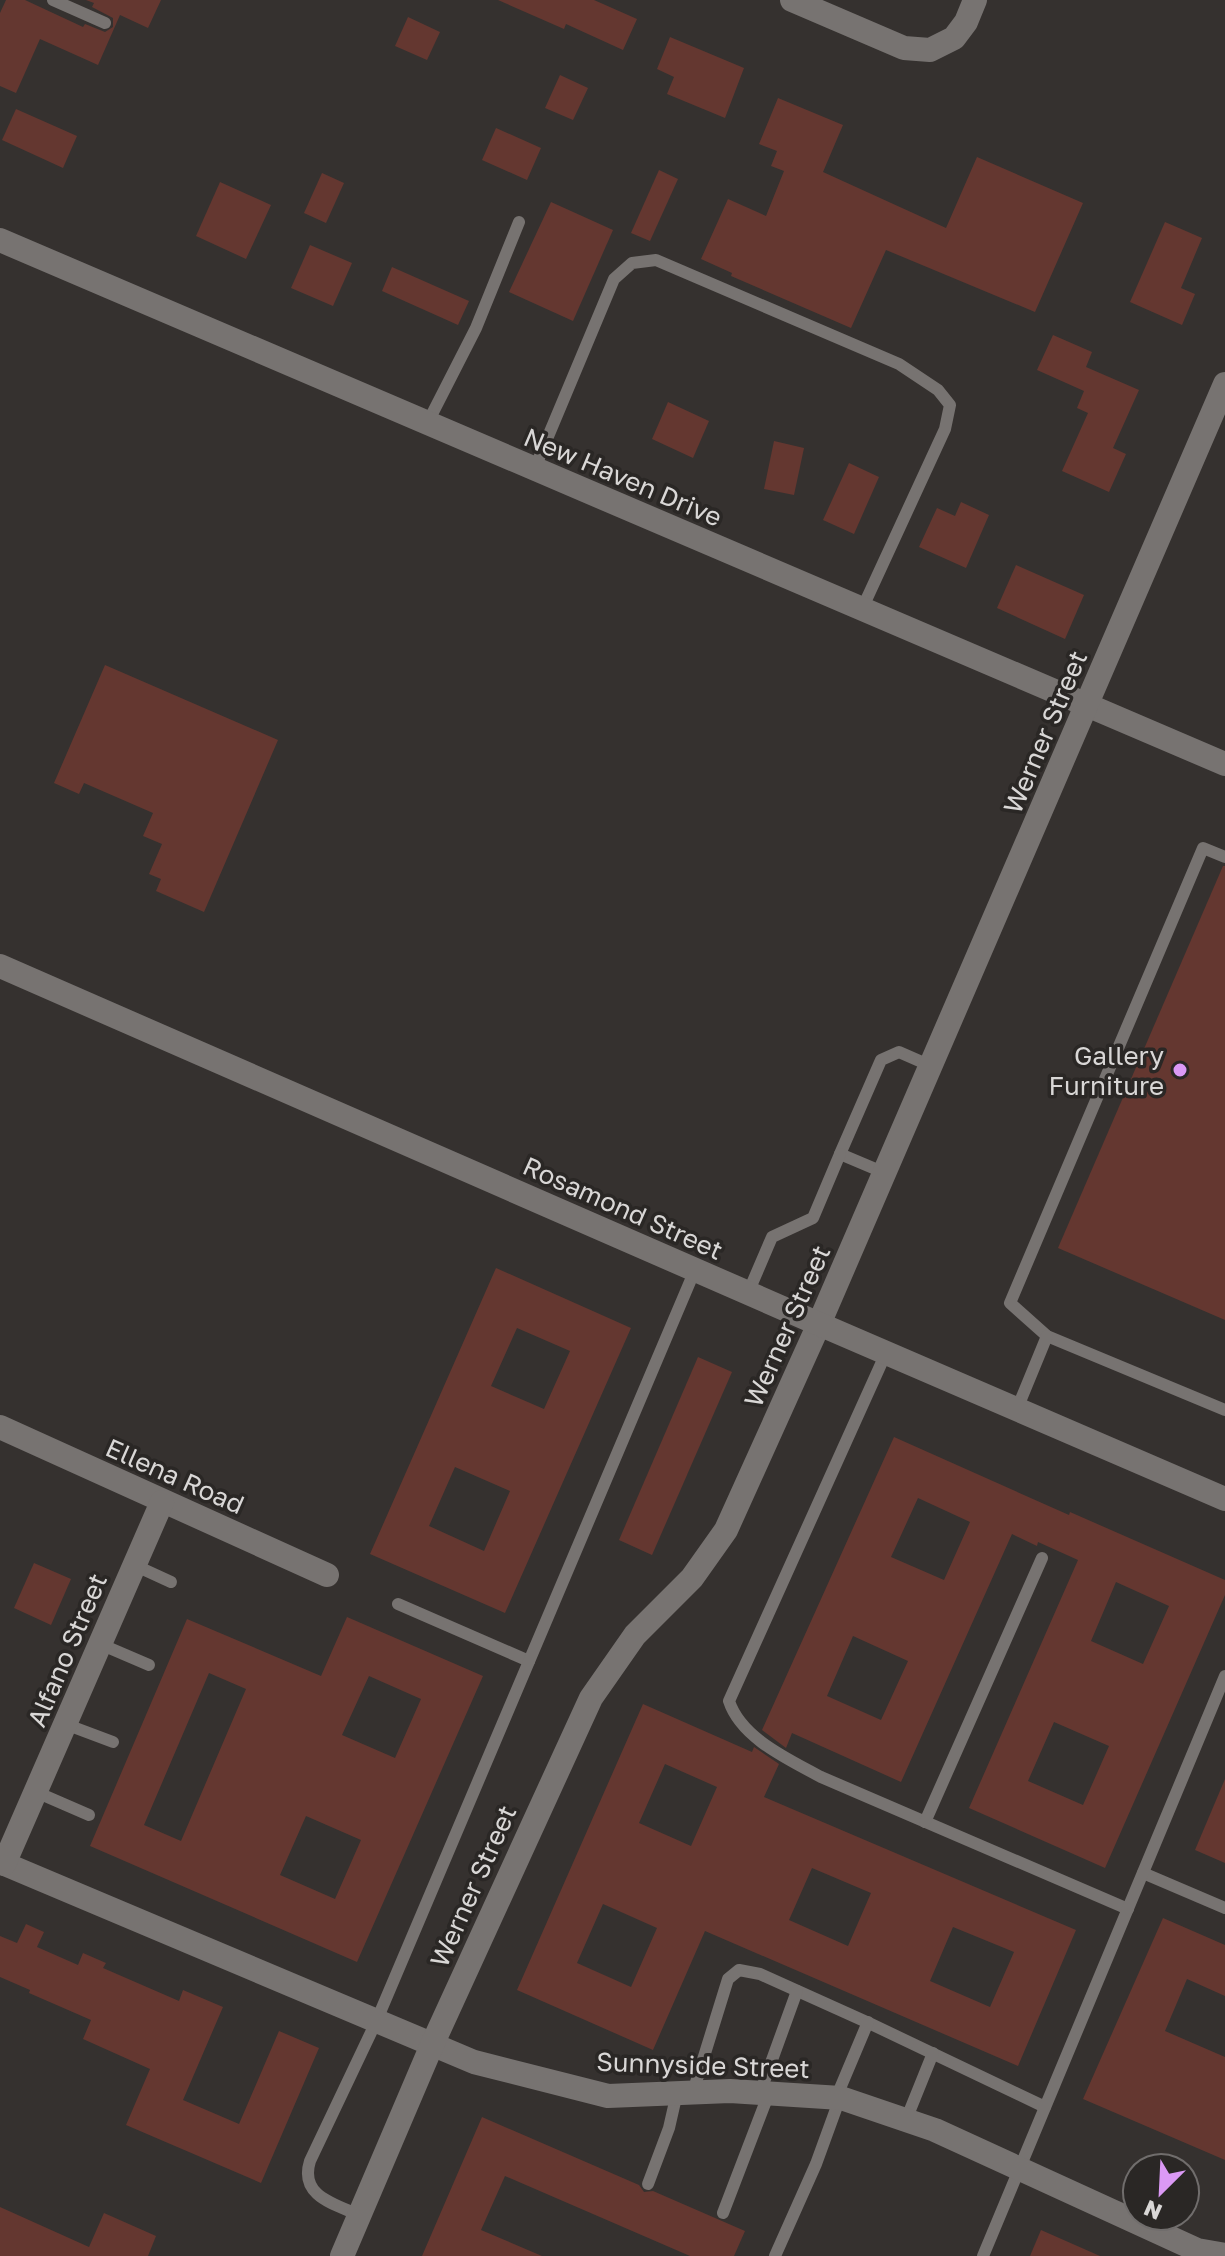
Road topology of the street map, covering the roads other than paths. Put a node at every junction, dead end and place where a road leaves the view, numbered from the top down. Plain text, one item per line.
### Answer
1 (53, 0) edge
2 (792, 0) edge
3 (975, 0) edge
4 (105, 23) dead end
5 (519, 222) dead end
6 (0, 240) edge
7 (1225, 384) edge
8 (427, 424) junction
9 (534, 470) junction
10 (862, 609) junction
11 (1087, 705) junction
12 (1225, 764) edge
13 (1225, 857) edge
14 (0, 966) edge
15 (931, 1066) junction
16 (840, 1154) junction
17 (885, 1173) junction
18 (695, 1270) junction
19 (748, 1293) junction
20 (819, 1324) junction
21 (1047, 1336) junction
22 (886, 1353) junction
23 (1017, 1409) junction
24 (1225, 1410) edge
25 (0, 1427) edge
26 (1225, 1499) edge
27 (162, 1502) junction
28 (1042, 1558) dead end
29 (134, 1565) junction
30 (327, 1575) dead end
31 (171, 1582) dead end
32 (398, 1604) dead end
33 (100, 1644) junction
34 (529, 1661) junction
35 (149, 1665) dead end
36 (1225, 1676) edge
37 (65, 1724) junction
38 (113, 1742) dead end
39 (36, 1792) junction
40 (89, 1815) dead end
41 (925, 1822) junction
42 (2, 1863) edge
43 (1143, 1873) junction
44 (1225, 1908) edge
45 (1128, 1909) junction
46 (797, 1991) junction
47 (376, 2022) junction
48 (868, 2022) junction
49 (432, 2045) junction
50 (933, 2053) junction
51 (685, 2093) junction
52 (764, 2093) junction
53 (838, 2098) junction
54 (1045, 2107) junction
55 (906, 2120) junction
56 (1019, 2169) junction
57 (648, 2184) dead end
58 (723, 2213) dead end
59 (359, 2215) junction
60 (1211, 2254) edge
61 (342, 2256) edge
62 (775, 2256) edge
63 (983, 2256) edge

1 - 4 lane
2 - 3 street
5 - 8 lane
6 - 8 street, New Haven Drive
7 - 11 street, Werner Street
8 - 9 street, New Haven Drive
9 - 10 street, New Haven Drive
9 - 10 lane
10 - 11 street, New Haven Drive
11 - 12 street, New Haven Drive
11 - 15 street, Werner Street
13 - 21 lane
14 - 18 street, Rosamond Street
15 - 16 lane
15 - 17 street, Werner Street
16 - 17 lane
16 - 19 lane
17 - 20 street, Werner Street
18 - 19 street, Rosamond Street
18 - 34 lane
19 - 20 street, Rosamond Street
20 - 22 street, Rosamond Street
20 - 49 street, Werner Street
21 - 23 lane
21 - 24 lane
22 - 23 street, Rosamond Street
22 - 41 lane
23 - 26 street, Rosamond Street
25 - 27 street, Ellena Road
27 - 29 street, Alfano Street
27 - 30 street, Ellena Road
28 - 41 lane
29 - 31 lane
29 - 33 street, Alfano Street
32 - 34 lane
33 - 35 lane
33 - 37 street, Alfano Street
34 - 47 lane
36 - 43 lane
37 - 38 lane
37 - 39 street, Alfano Street
39 - 40 lane
39 - 42 street, Alfano Street
41 - 45 lane
42 - 47 street, Sunnyside Street
43 - 44 lane
43 - 45 lane
45 - 54 lane
46 - 48 lane
46 - 51 lane
46 - 52 lane
47 - 49 street, Sunnyside Street
47 - 59 lane
48 - 50 lane
48 - 53 lane
49 - 51 street, Sunnyside Street
49 - 59 street, Werner Street
50 - 54 lane
50 - 55 lane
51 - 52 street, Sunnyside Street
51 - 57 lane
52 - 53 street, Sunnyside Street
52 - 58 lane
53 - 55 street, Sunnyside Street
53 - 62 lane
54 - 56 lane
55 - 56 street, Sunnyside Street
56 - 60 street, Sunnyside Street
56 - 63 lane
59 - 61 street, Werner Street

